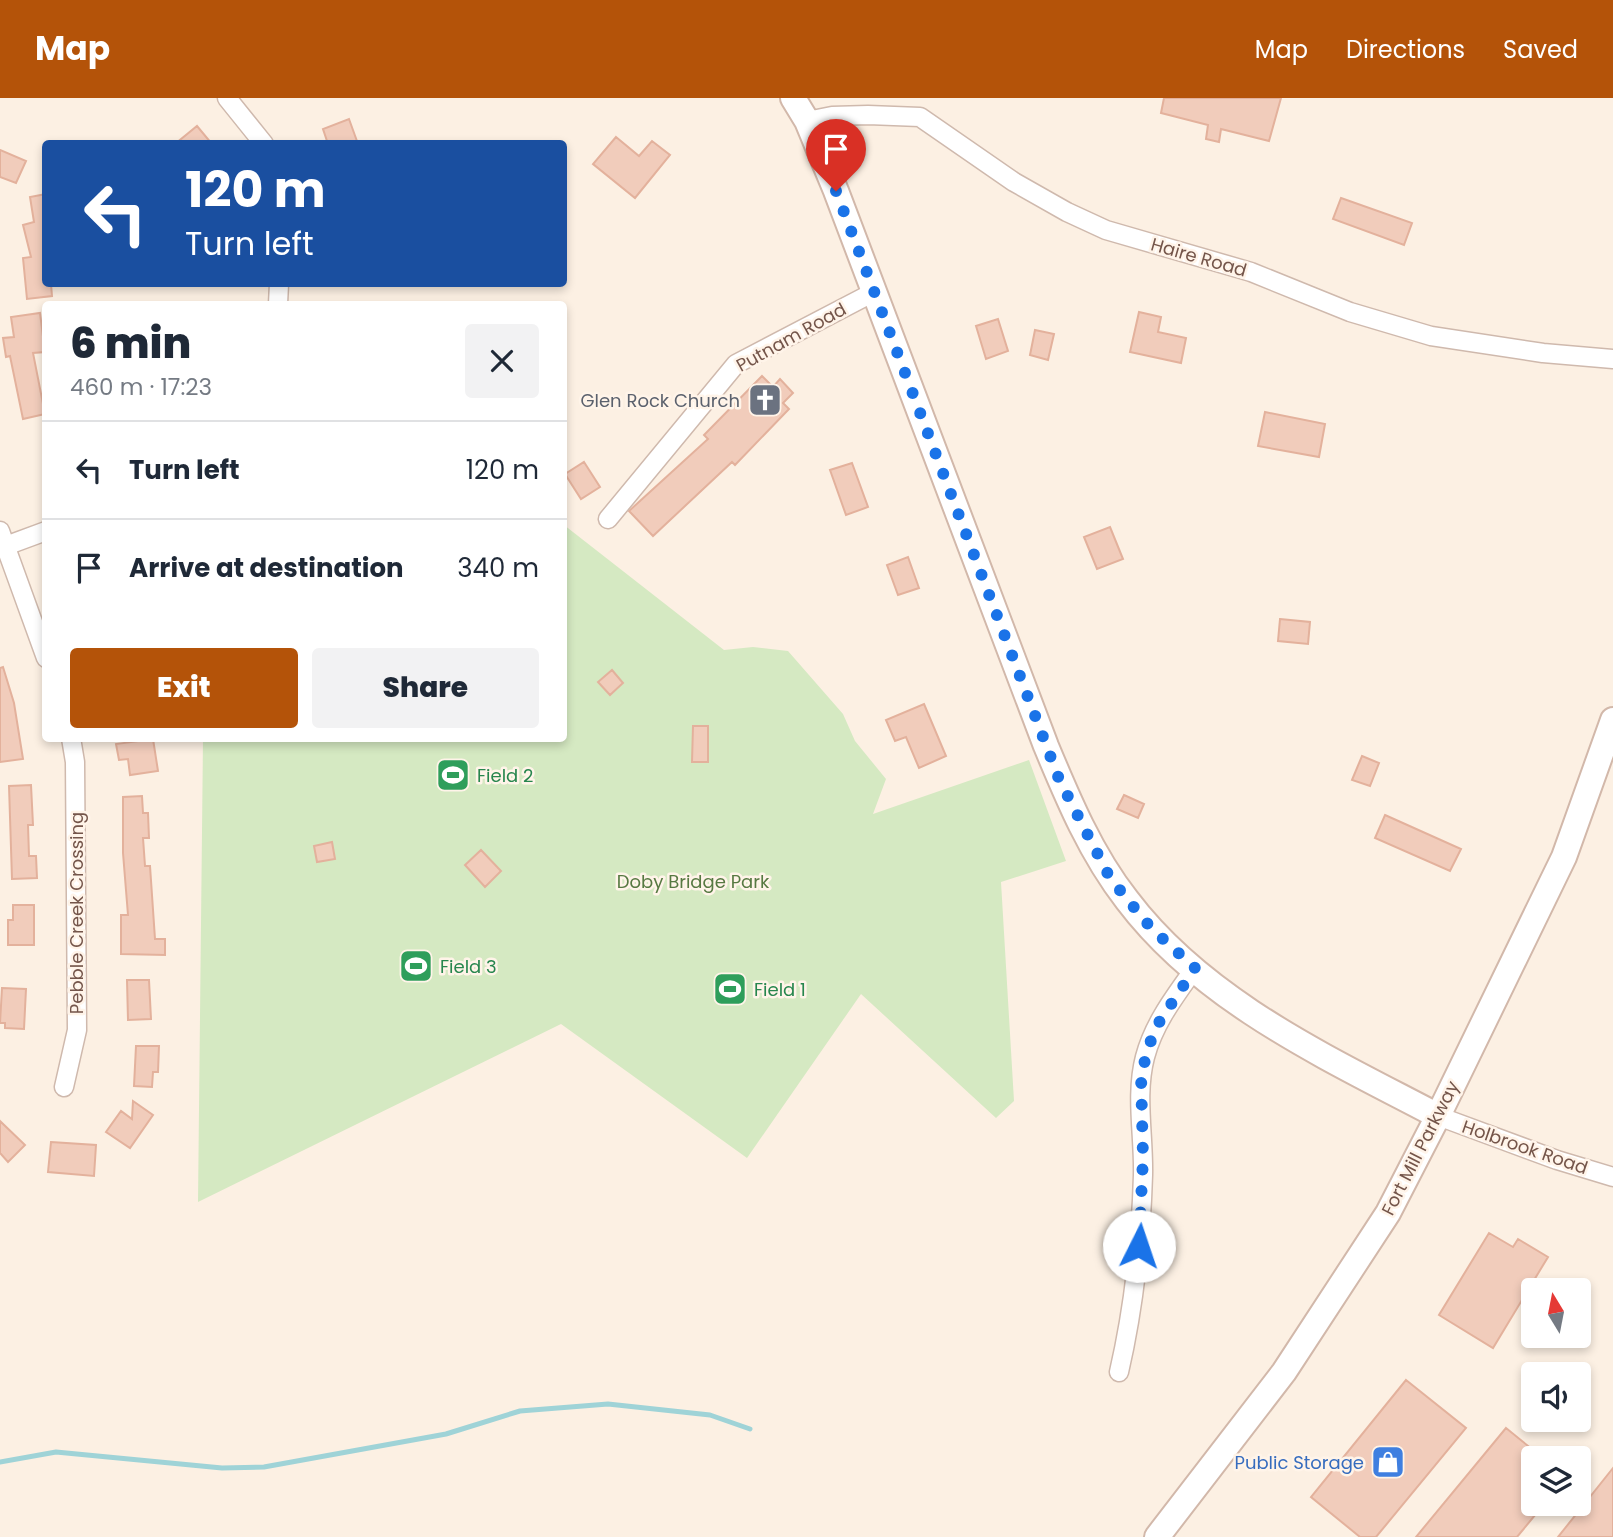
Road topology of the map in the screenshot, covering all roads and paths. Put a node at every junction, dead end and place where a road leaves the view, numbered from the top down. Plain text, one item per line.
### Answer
1 (227, 98) edge
2 (793, 98) edge
3 (807, 121) junction
4 (261, 140) edge
5 (874, 292) junction
6 (1613, 359) edge
7 (608, 519) dead end
8 (42, 532) edge
9 (1, 542) edge
10 (42, 648) edge
11 (1613, 720) edge
12 (72, 742) edge
13 (1195, 968) junction
14 (64, 1087) dead end
15 (1438, 1116) junction
16 (1613, 1177) edge
17 (1119, 1372) dead end
18 (1157, 1537) edge

1 - 4 street
2 - 3 street
3 - 5 street
3 - 6 street, Haire Road
5 - 7 street, Putnam Road
5 - 13 street
8 - 9 street
9 - 10 street
11 - 15 street, Fort Mill Parkway
12 - 14 street, Pebble Creek Crossing
13 - 15 street
13 - 17 street
15 - 16 street, Holbrook Road
15 - 18 street, Fort Mill Parkway

